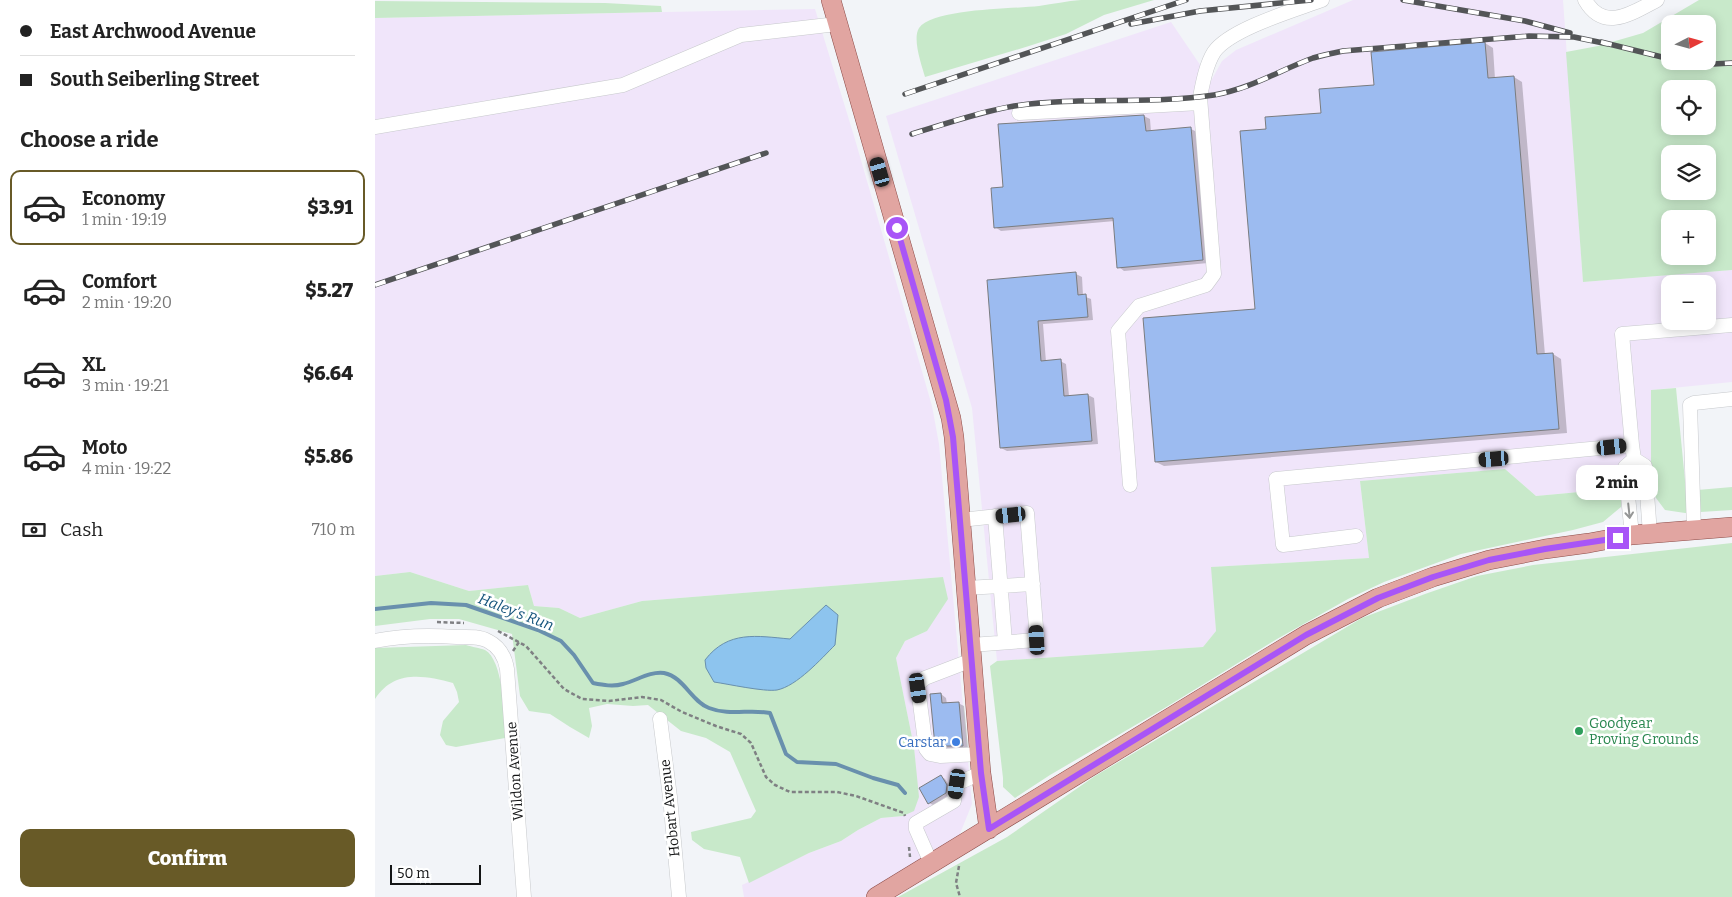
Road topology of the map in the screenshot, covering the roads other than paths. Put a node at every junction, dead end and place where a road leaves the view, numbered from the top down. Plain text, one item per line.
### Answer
1 (831, 0) edge
2 (1322, 0) edge
3 (1585, 0) edge
4 (1657, 0) edge
5 (837, 24) junction
6 (1200, 103) junction
7 (1019, 113) dead end
8 (375, 127) edge
9 (1732, 325) edge
10 (1732, 399) edge
11 (1632, 445) junction
12 (1634, 459) junction
13 (1130, 485) dead end
14 (995, 516) junction
15 (960, 520) junction
16 (1732, 527) edge
17 (1694, 530) junction
18 (1641, 534) junction
19 (1356, 536) dead end
20 (1033, 584) junction
21 (1000, 586) junction
22 (966, 588) junction
23 (375, 641) edge
24 (1005, 642) junction
25 (972, 652) junction
26 (660, 719) dead end
27 (980, 754) junction
28 (981, 773) junction
29 (989, 829) junction
30 (931, 863) junction
31 (900, 890) edge
32 (524, 897) edge
33 (679, 897) edge
34 (876, 897) edge

1 - 5 main road
2 - 6 street
3 - 4 street
5 - 8 street
5 - 15 main road
6 - 7 street
6 - 13 street
9 - 11 street
10 - 17 street
11 - 12 street
11 - 19 street
12 -> 18 street
12 - 18 street
14 - 15 street
14 - 20 street
14 - 21 street
15 - 22 main road
16 - 17 main road
17 - 18 main road
18 - 29 main road
20 - 21 street
20 - 24 street
21 - 22 street
21 - 24 street
22 - 25 main road
23 - 32 street, Wildon Avenue
24 - 25 street
25 - 27 main road
25 - 27 street
26 - 33 street, Hobart Avenue
27 - 28 main road
28 - 29 main road
28 - 30 street
29 - 30 main road
30 - 31 main road
31 - 34 main road

